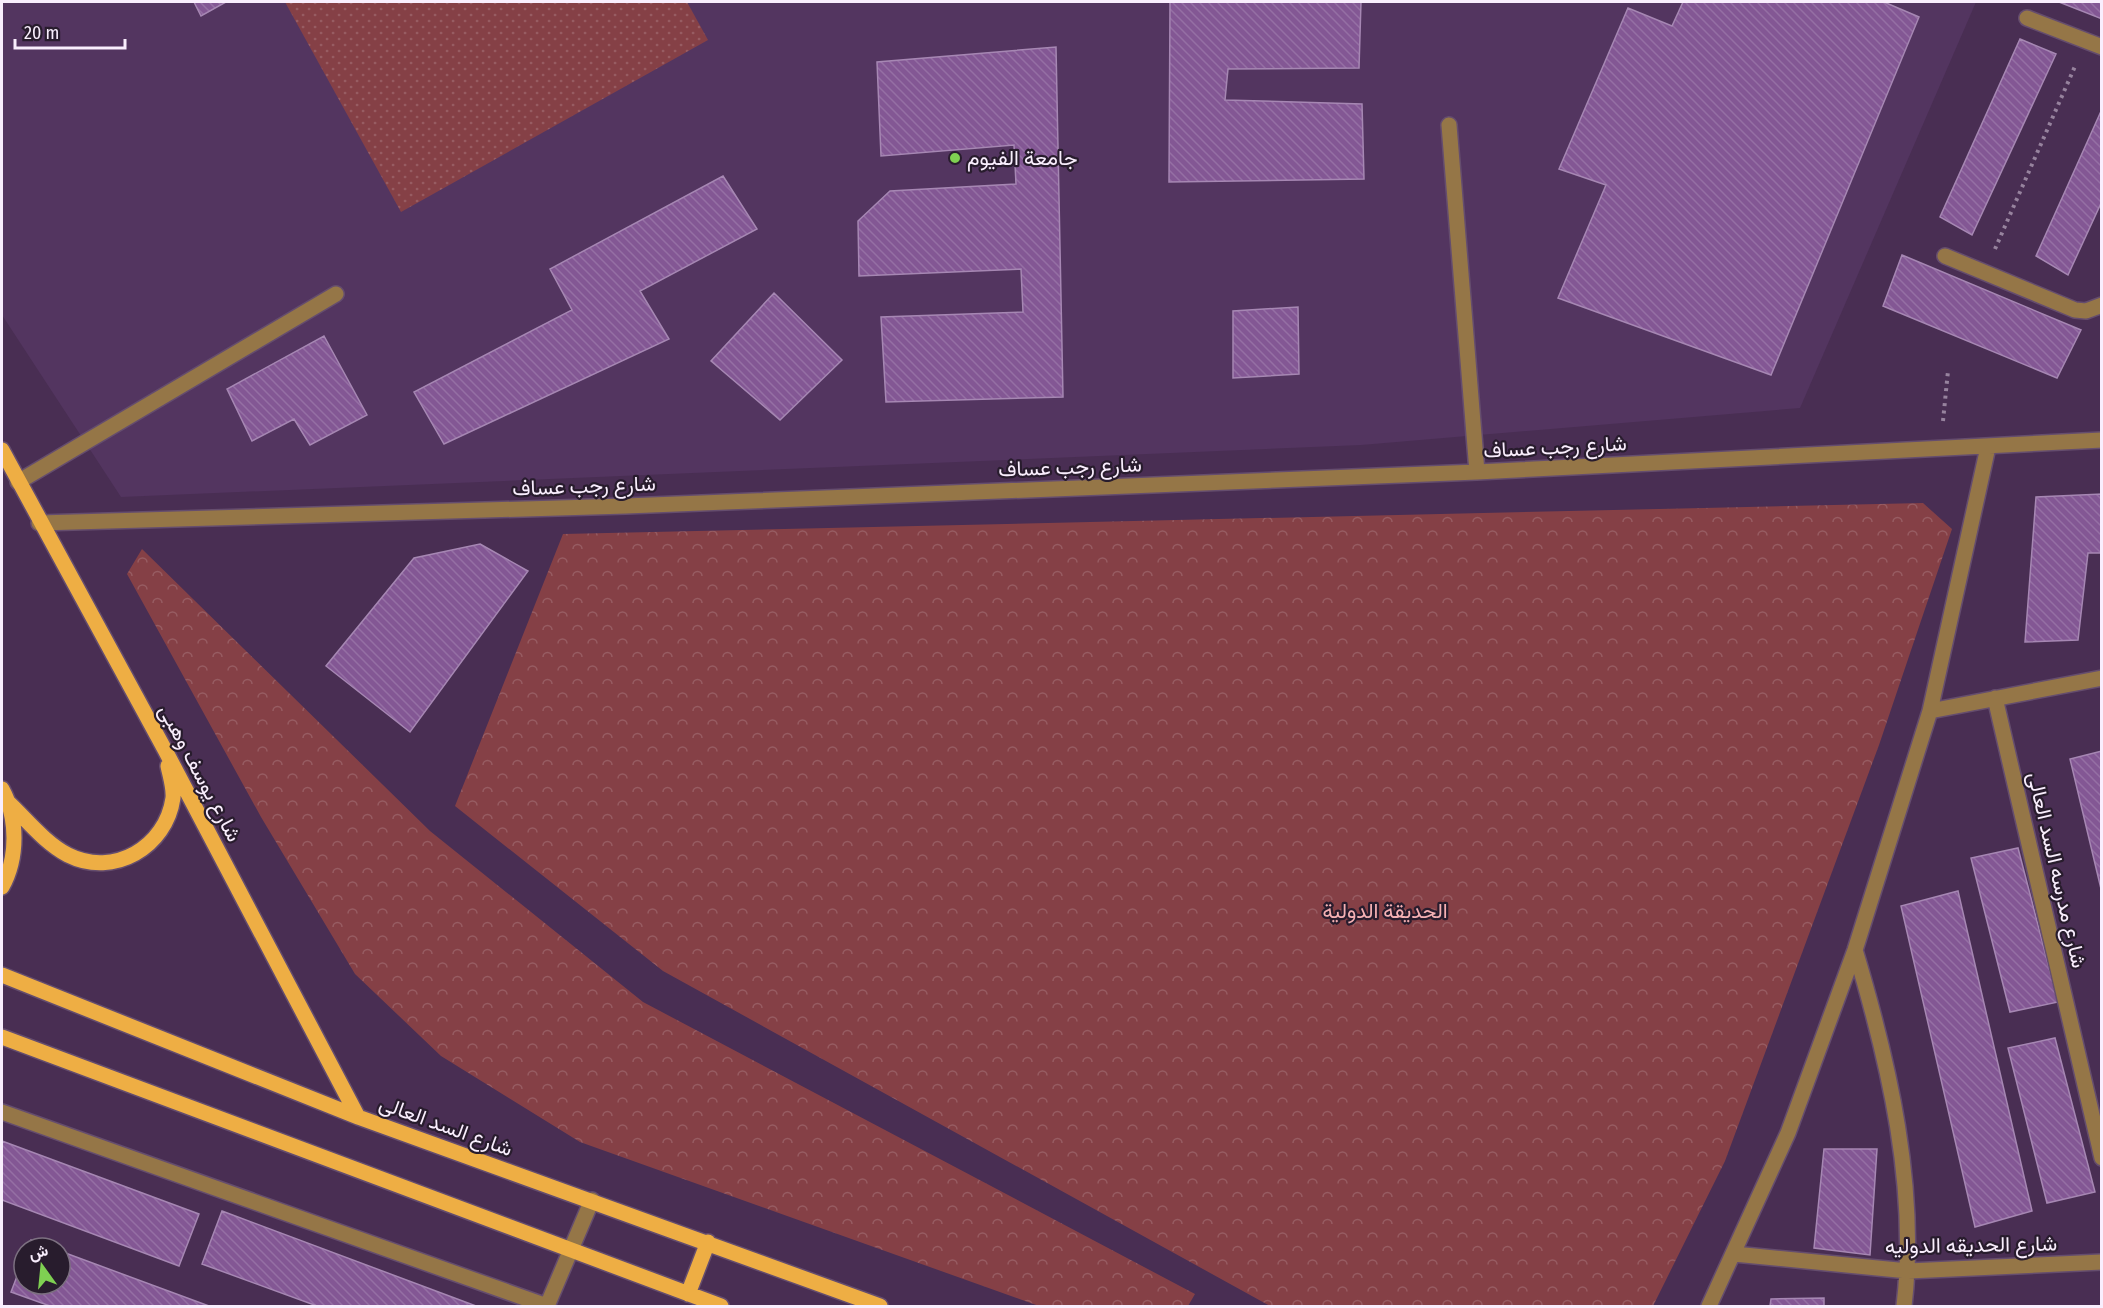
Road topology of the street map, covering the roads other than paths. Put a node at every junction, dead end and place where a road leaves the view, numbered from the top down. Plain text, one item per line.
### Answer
1 (2027, 18) dead end
2 (2102, 47) edge
3 (1449, 125) dead end
4 (1945, 256) dead end
5 (336, 294) dead end
6 (2102, 305) edge
7 (2102, 440) edge
8 (1988, 447) junction
9 (2, 450) edge
10 (1477, 472) junction
11 (18, 482) junction
12 (39, 523) junction
13 (2102, 678) edge
14 (1995, 698) junction
15 (1930, 711) junction
16 (165, 750) junction
17 (5, 796) edge
18 (2, 887) edge
19 (1855, 950) junction
20 (2, 975) edge
21 (2, 1037) edge
22 (2096, 1108) edge
23 (2, 1112) edge
24 (358, 1117) junction
25 (2102, 1158) edge
26 (592, 1200) junction
27 (708, 1242) junction
28 (571, 1251) junction
29 (1734, 1254) junction
30 (2102, 1262) edge
31 (1908, 1271) junction
32 (688, 1294) junction
33 (547, 1306) edge
34 (721, 1306) edge
35 (880, 1306) edge
36 (1709, 1306) edge
37 (1904, 1306) edge

1 - 2 street
3 - 10 street
4 - 6 street
5 - 11 street
7 - 8 street, شارع رجب عساف
8 - 10 street, شارع رجب عساف
8 - 15 street
9 - 11 main road, شارع يوسف وهبى
10 - 12 street, شارع رجب عساف
11 - 12 main road, شارع يوسف وهبى
12 - 16 main road, شارع يوسف وهبى
13 - 14 street
14 - 15 street
14 - 22 street, شارع مدرسه السد العالى
15 - 19 street
16 - 17 main road
16 - 24 main road, شارع يوسف وهبى
17 - 18 main road
19 - 29 street
19 - 31 street
20 - 24 main road, شارع السد العالى
21 - 28 main road
22 - 25 street, شارع مدرسه السد العالى
23 - 33 street
24 - 26 main road, شارع السد العالى
26 - 27 main road, شارع السد العالى
26 - 28 street
27 - 32 main road
27 - 35 main road, شارع السد العالى
28 - 32 main road
28 - 33 street
29 - 31 street, شارع الحديقه الدوليه
29 - 36 street
30 - 31 street, شارع الحديقه الدوليه
31 - 37 street
32 - 34 main road

